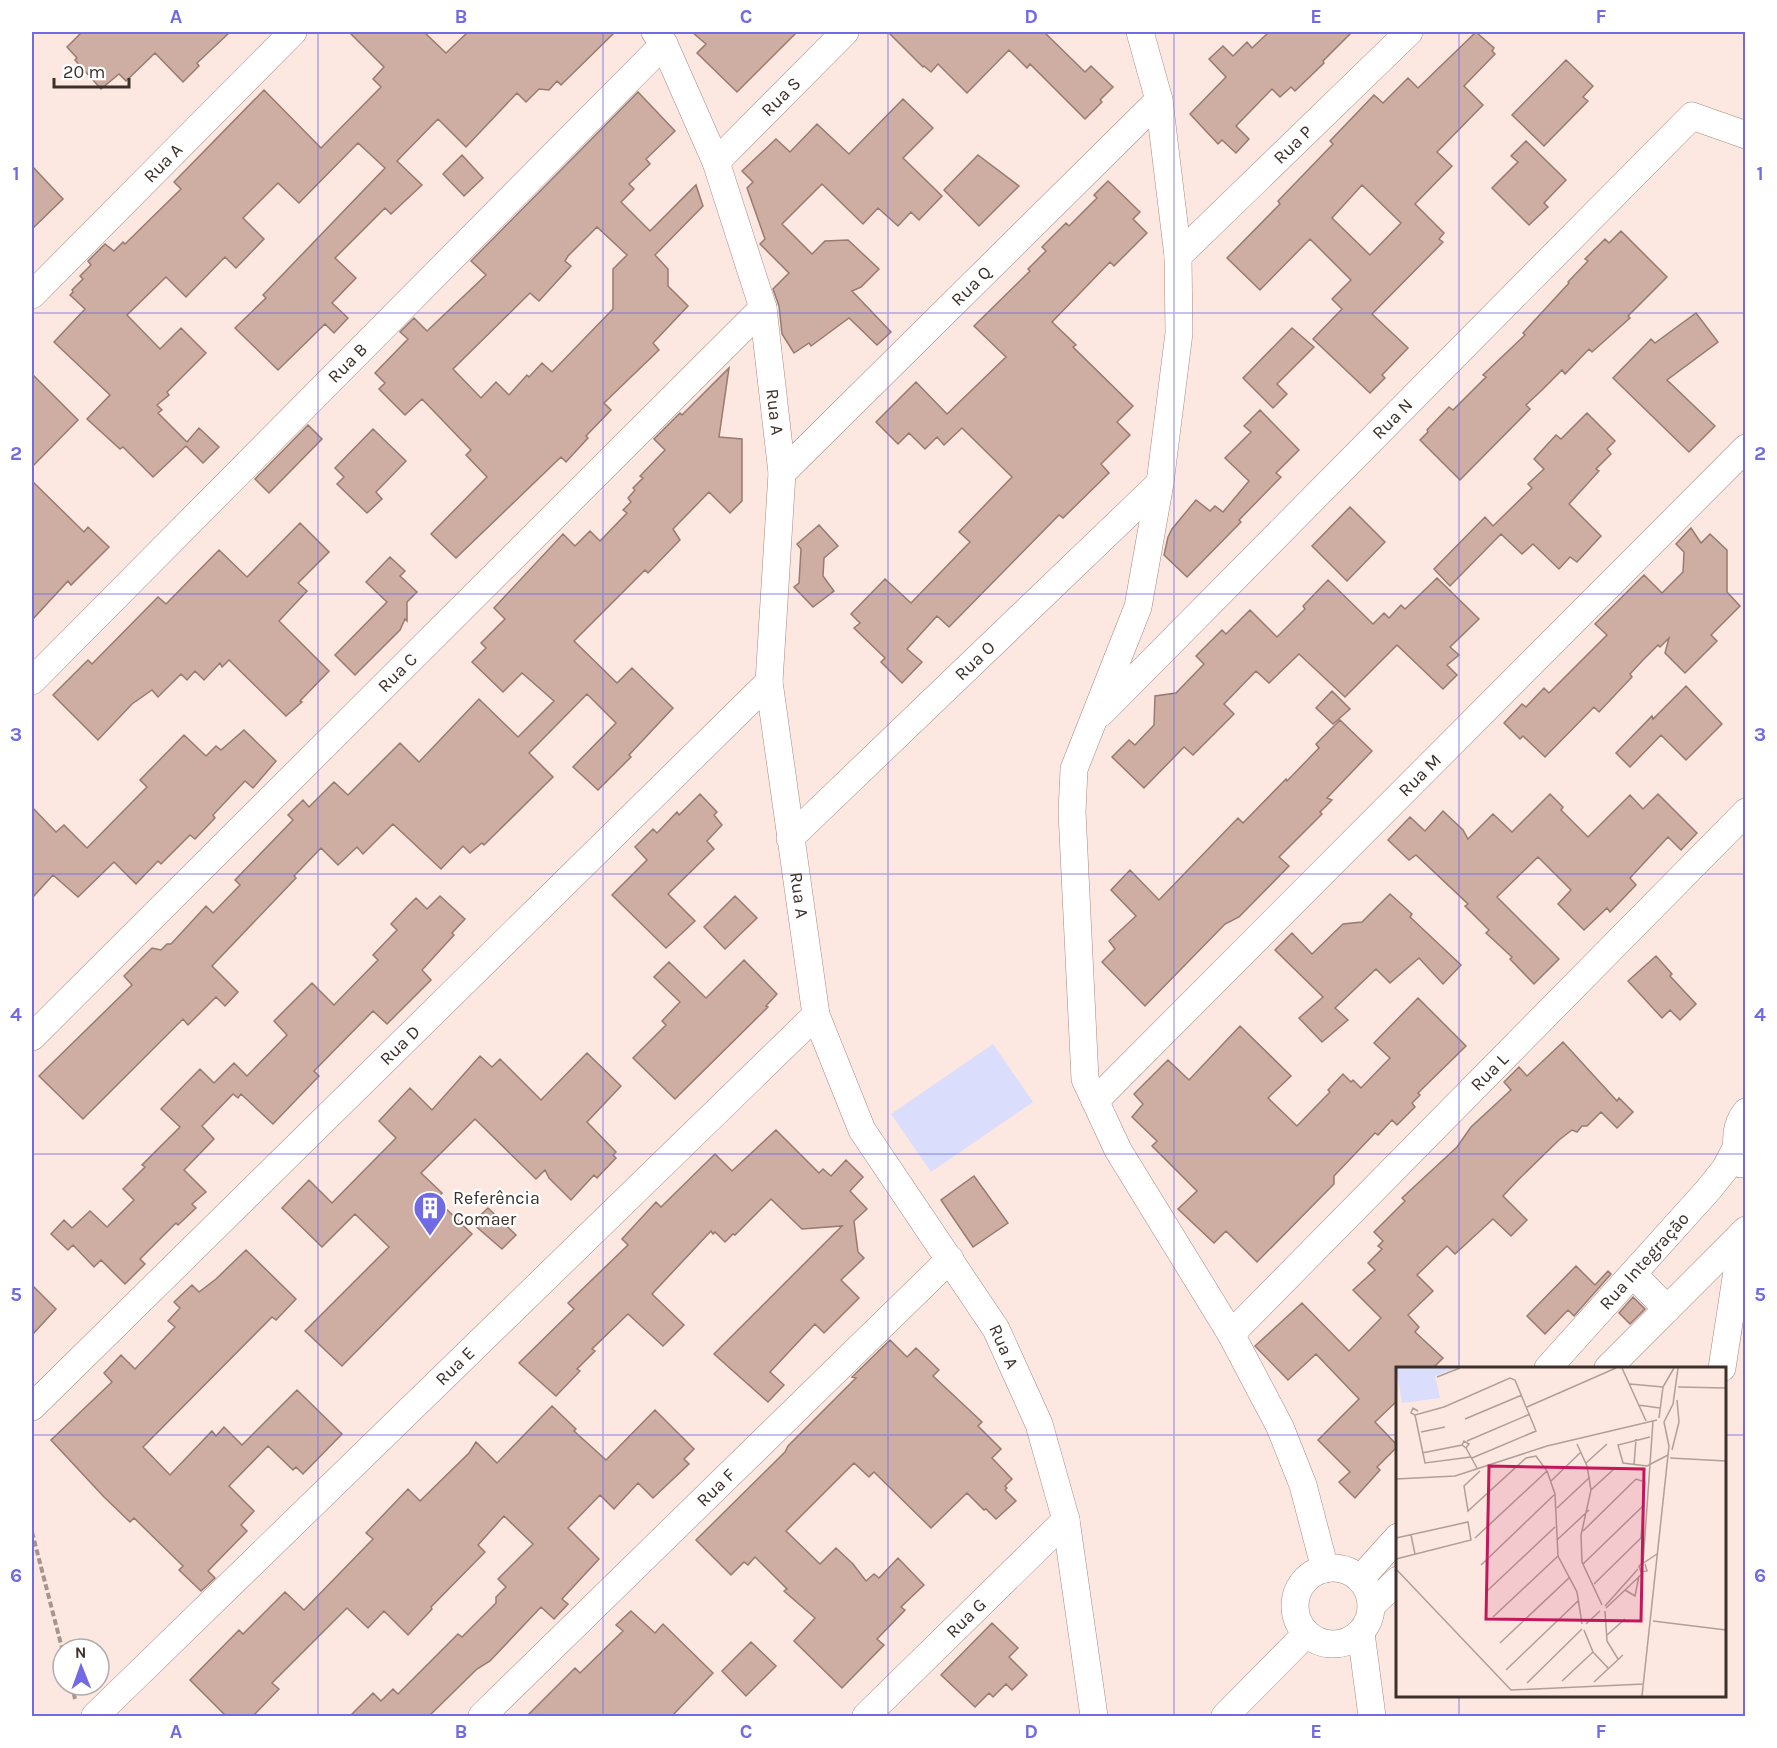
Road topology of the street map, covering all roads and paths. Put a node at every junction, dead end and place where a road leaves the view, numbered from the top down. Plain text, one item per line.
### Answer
1 (293, 32) edge
2 (845, 32) edge
3 (1140, 32) edge
4 (1408, 32) edge
5 (659, 38) edge
6 (1159, 100) junction
7 (1746, 135) edge
8 (716, 162) junction
9 (1178, 256) junction
10 (32, 295) edge
11 (762, 308) junction
12 (1746, 448) edge
13 (782, 473) junction
14 (1160, 483) junction
15 (32, 681) edge
16 (770, 682) junction
17 (1094, 721) junction
18 (1746, 812) edge
19 (790, 838) junction
20 (816, 1015) junction
21 (32, 1037) edge
22 (1095, 1101) junction
23 (1746, 1112) edge
24 (1741, 1159) edge
25 (1744, 1232) edge
26 (950, 1259) junction
27 (1633, 1274) junction
28 (1667, 1309) junction
29 (1231, 1334) junction
30 (1549, 1367) edge
31 (1609, 1367) edge
32 (1722, 1367) edge
33 (32, 1407) edge
34 (1066, 1520) junction
35 (32, 1532) edge
36 (1396, 1539) edge
37 (1325, 1569) junction
38 (1360, 1578) junction
39 (1396, 1582) edge
40 (1372, 1605) junction
41 (1361, 1633) junction
42 (1306, 1634) junction
43 (59, 1637) edge
44 (95, 1716) edge
45 (482, 1716) edge
46 (866, 1716) edge
47 (1094, 1716) edge
48 (1225, 1716) edge
49 (1372, 1716) edge

1 - 10 street, Rua A
2 - 8 street, Rua S
3 - 6 street
4 - 9 street, Rua P
5 - 8 street, Rua A
5 - 15 street, Rua B
6 - 9 street
6 - 13 street, Rua Q
7 - 17 street, Rua N
8 - 11 street, Rua A
9 - 14 street
11 - 13 street, Rua A
11 - 21 street, Rua C
12 - 22 street, Rua M
13 - 16 street, Rua A
14 - 17 street
14 - 19 street, Rua O
16 - 19 street, Rua A
16 - 33 street, Rua D
17 - 22 street
18 - 29 street, Rua L
19 - 20 street, Rua A
20 - 26 street, Rua A
20 - 44 street, Rua E
22 - 29 street
23 - 24 street, Rua Integração
24 - 27 street, Rua Integração
25 - 28 street
25 - 32 street
26 - 34 street, Rua A
26 - 45 street, Rua F
27 - 28 street
27 - 30 street, Rua Integração
28 - 31 street
29 - 37 street
34 - 46 street, Rua G
34 - 47 street, Rua A
35 - 43 path
36 - 38 street
37 - 38 street
37 - 42 street
38 - 40 street
39 - 40 street
40 - 41 street
41 - 42 street
41 - 49 street
42 - 48 street

